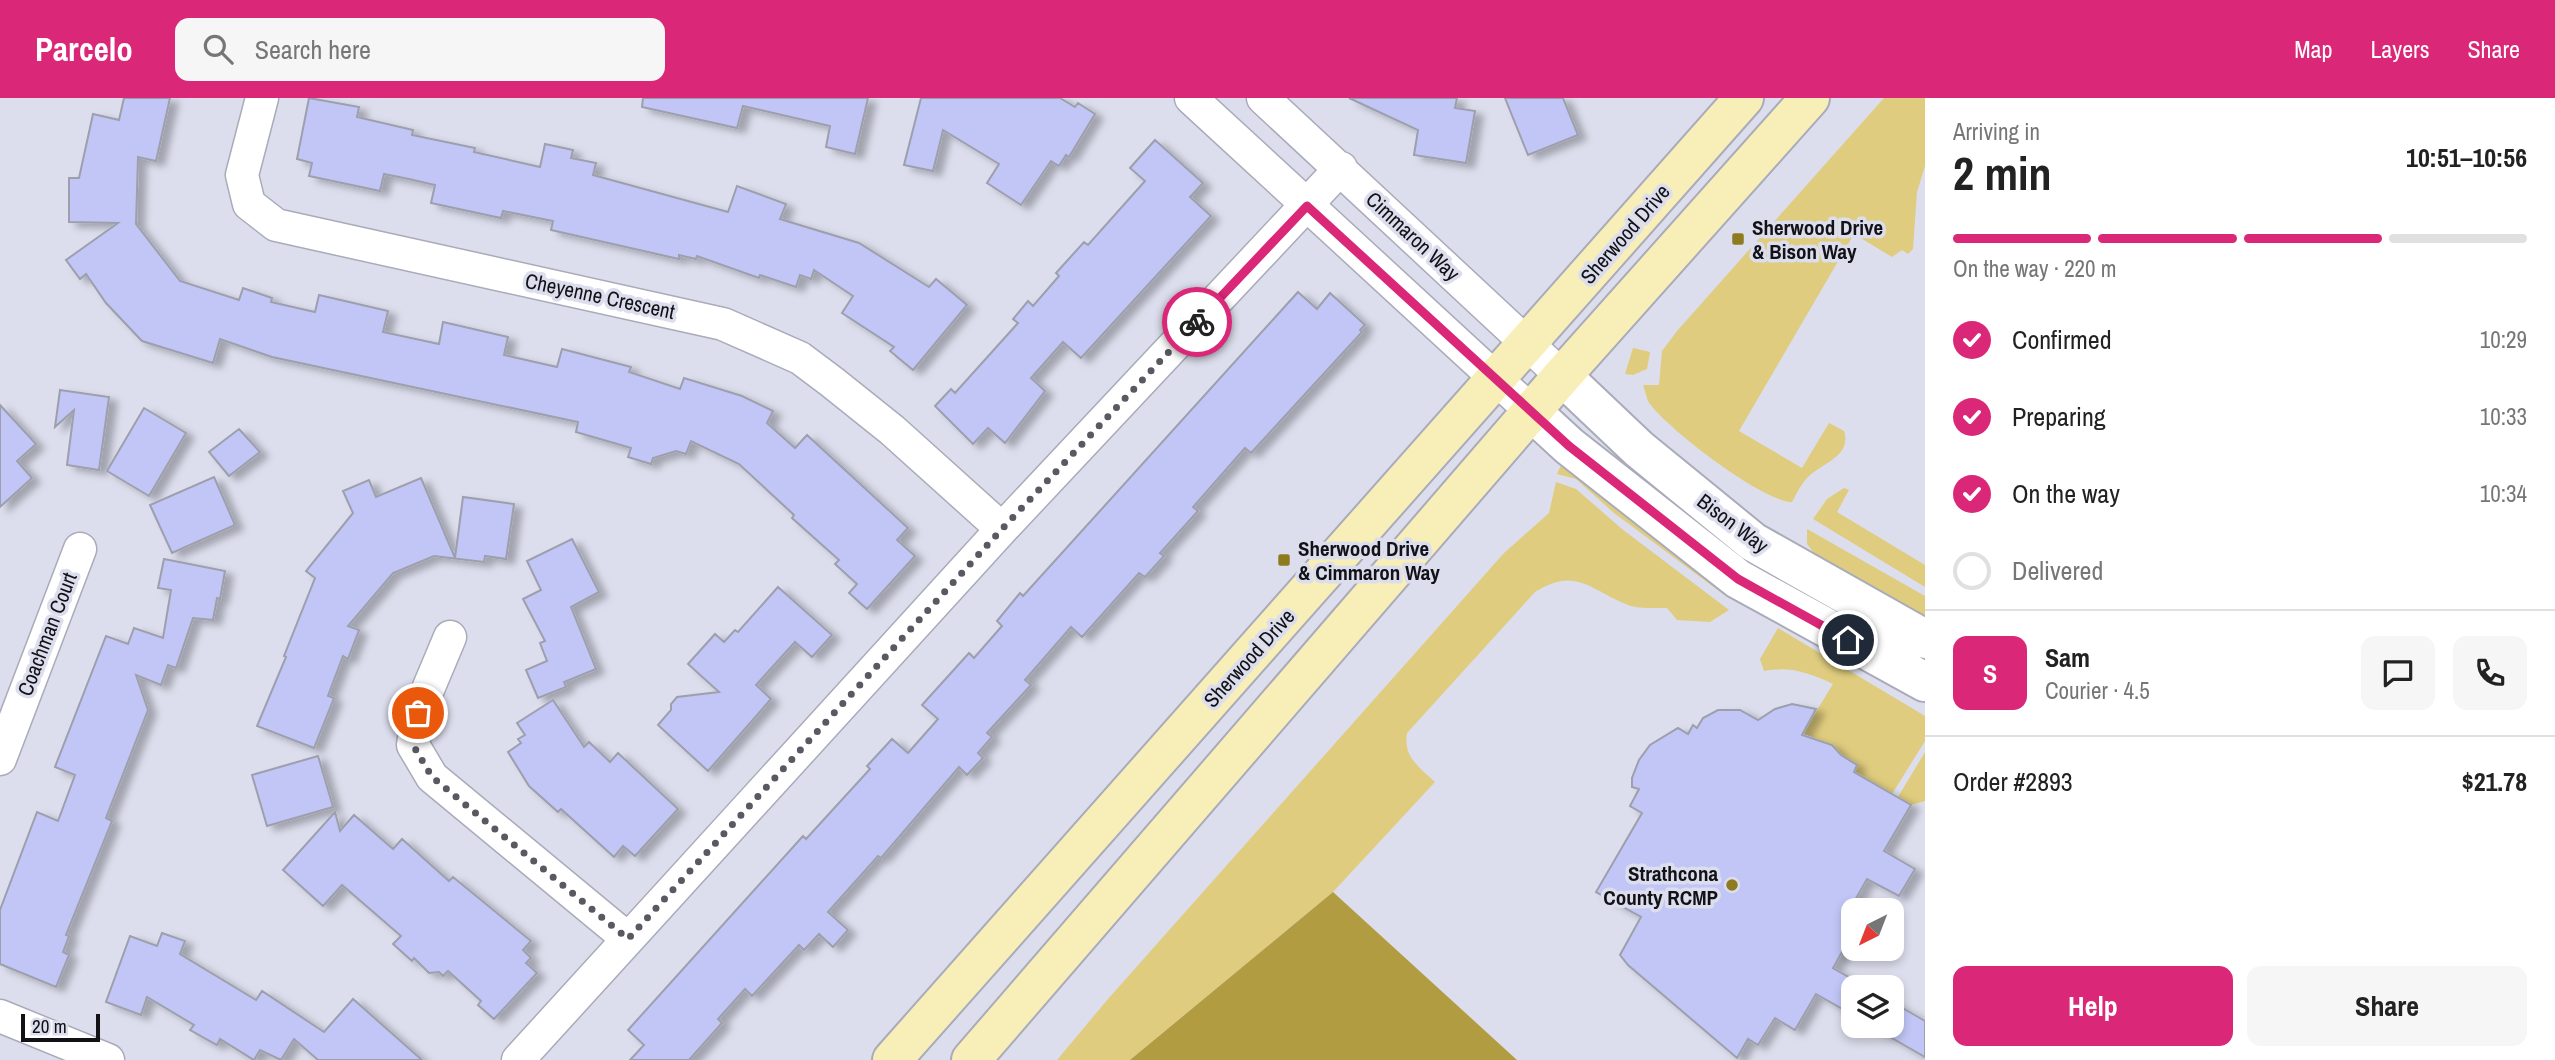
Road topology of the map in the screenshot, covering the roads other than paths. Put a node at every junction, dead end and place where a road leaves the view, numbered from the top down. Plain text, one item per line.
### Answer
1 (262, 98) edge
2 (1191, 98) edge
3 (1263, 98) edge
4 (1744, 98) edge
5 (1810, 98) edge
6 (1341, 168) junction
7 (1307, 206) junction
8 (1529, 345) junction
9 (1562, 376) junction
10 (1497, 380) junction
11 (1531, 411) junction
12 (1002, 529) junction
13 (80, 549) dead end
14 (450, 637) dead end
15 (1925, 639) edge
16 (1925, 682) edge
17 (0, 759) edge
18 (628, 939) junction
19 (0, 1016) edge
20 (108, 1060) edge
21 (518, 1060) edge
22 (892, 1060) edge
23 (971, 1060) edge

1 - 12 street, Cheyenne Crescent
2 - 7 street
3 - 6 street, Cimmaron Way
4 - 8 main road, Sherwood Drive
5 - 9 main road
6 - 7 street
6 - 8 street, Cimmaron Way
7 - 10 street
7 - 12 street
8 - 9 street, Cimmaron Way
8 - 10 main road, Sherwood Drive
9 - 11 main road
9 - 15 street, Bison Way
10 - 11 street
10 - 22 main road, Sherwood Drive
11 - 16 street, Bison Way
11 - 23 main road
12 - 18 street
13 - 17 street, Coachman Court
14 - 18 street
18 - 21 street
19 - 20 street

